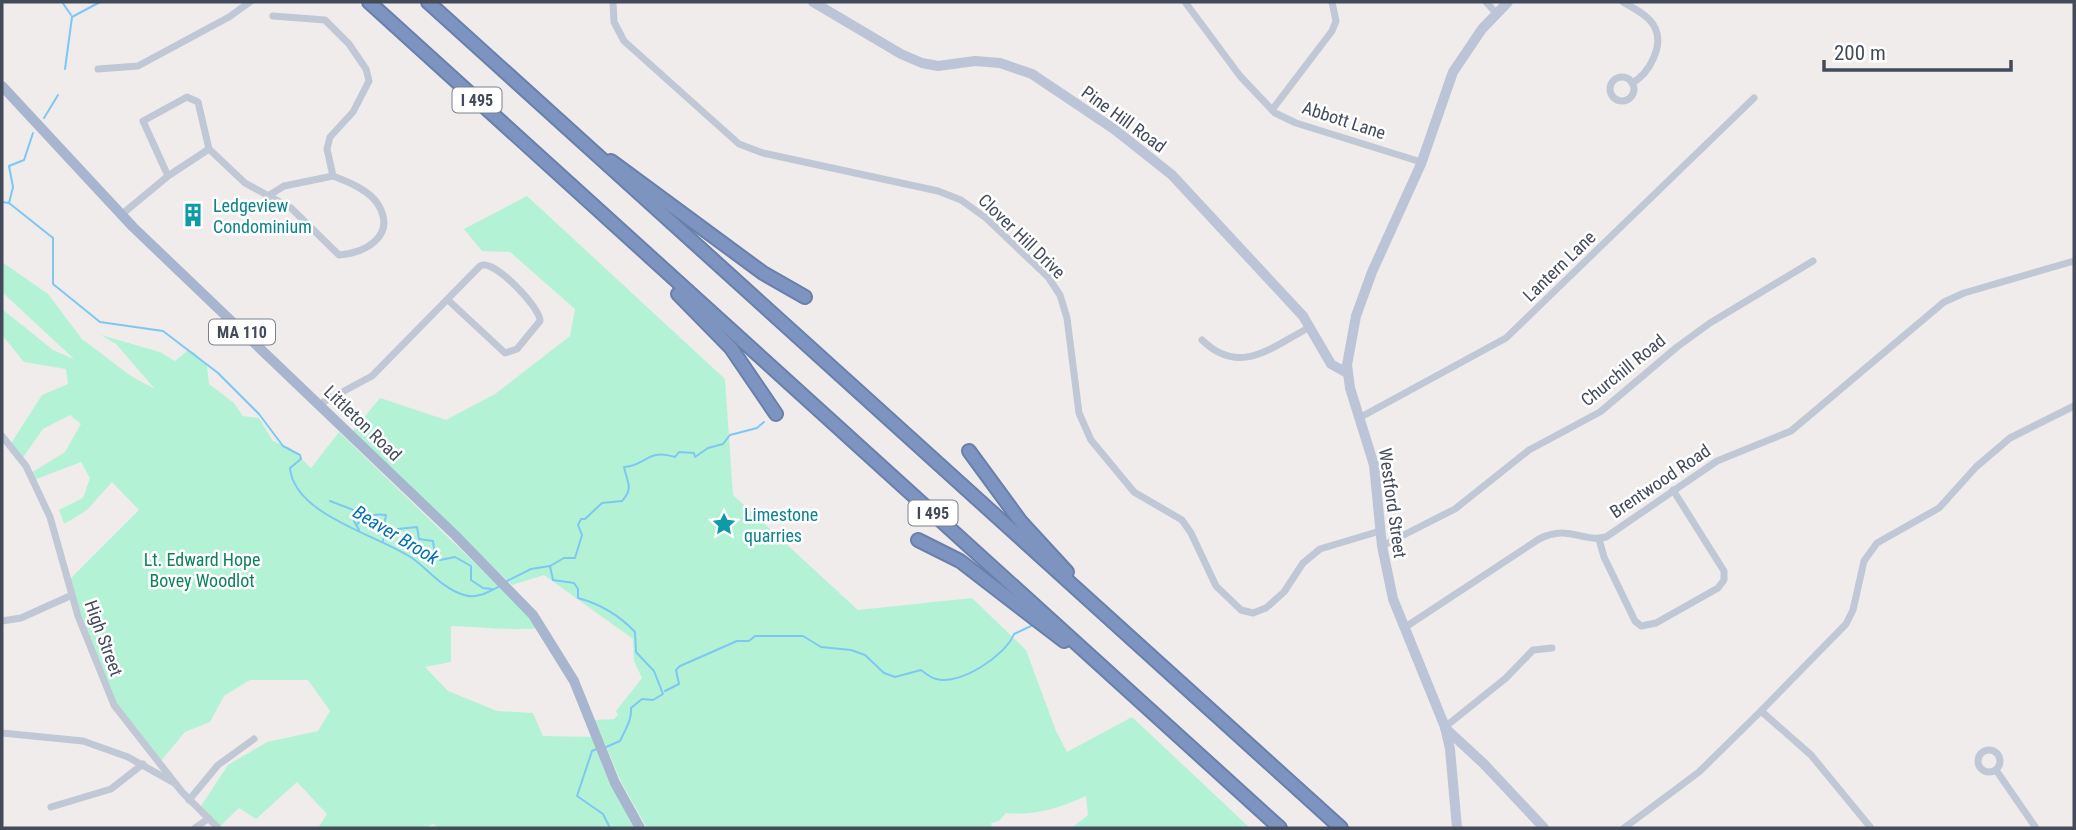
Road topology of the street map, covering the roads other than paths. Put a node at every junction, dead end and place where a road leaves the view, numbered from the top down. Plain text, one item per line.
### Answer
1 (250, 2) edge
2 (369, 2) edge
3 (428, 2) edge
4 (613, 2) edge
5 (813, 2) edge
6 (1185, 2) edge
7 (1332, 2) edge
8 (1486, 2) edge
9 (1507, 2) edge
10 (1623, 2) edge
11 (1496, 13) junction
12 (273, 16) dead end
13 (98, 69) dead end
14 (1632, 83) dead end
15 (2, 86) edge
16 (1754, 99) dead end
17 (1272, 110) junction
18 (584, 144) junction
19 (209, 149) junction
20 (1421, 162) junction
21 (167, 176) junction
22 (333, 176) junction
23 (268, 196) junction
24 (585, 198) junction
25 (121, 215) junction
26 (1813, 261) dead end
27 (2074, 261) edge
28 (805, 297) dead end
29 (447, 300) junction
30 (1310, 327) junction
31 (1202, 340) dead end
32 (1347, 373) junction
33 (318, 405) junction
34 (2074, 406) edge
35 (776, 414) dead end
36 (1359, 418) junction
37 (2, 436) edge
38 (969, 451) dead end
39 (1673, 490) junction
40 (1380, 531) junction
41 (1599, 539) junction
42 (918, 540) dead end
43 (1382, 546) junction
44 (72, 595) junction
45 (2, 621) edge
46 (1111, 622) junction
47 (1404, 628) junction
48 (1552, 648) dead end
49 (1134, 698) junction
50 (1761, 711) junction
51 (1445, 727) junction
52 (2, 733) edge
53 (254, 739) dead end
54 (1471, 751) junction
55 (1451, 759) junction
56 (143, 764) junction
57 (1996, 770) dead end
58 (176, 785) junction
59 (189, 800) junction
60 (51, 807) dead end
61 (209, 818) junction
62 (195, 828) edge
63 (218, 828) edge
64 (640, 828) edge
65 (1280, 828) edge
66 (1341, 828) edge
67 (1457, 828) edge
68 (1544, 828) edge
69 (1624, 828) edge
70 (1871, 828) edge
71 (2036, 828) edge

1 - 13 street
2 - 24 highway, I 495
3 - 18 highway, I 495
4 - 40 street, Clover Hill Drive
5 - 30 main road, Pine Hill Road
6 - 17 street, Abbott Lane
7 - 17 street
8 - 11 street
9 - 11 main road, Westford Street
10 - 14 street
11 - 20 main road, Westford Street
12 - 22 street
15 - 25 main road, Littleton Road / MA 110
16 - 36 street, Lantern Lane
17 - 20 street, Abbott Lane
18 - 28 highway
18 - 46 highway, I 495
19 - 21 street
19 - 21 street
19 - 23 street
20 - 32 main road, Westford Street
21 - 25 street
22 - 23 street
22 - 23 street
24 - 35 highway
24 - 49 highway, I 495
25 - 33 main road, Littleton Road / MA 110
26 - 43 street, Churchill Road
27 - 39 street, Brentwood Road
29 - 29 street
29 - 33 street
30 - 31 street
30 - 32 main road, Pine Hill Road
32 - 36 main road, Westford Street
33 - 64 main road, Littleton Road / MA 110
34 - 50 street
36 - 40 main road, Westford Street
37 - 44 street, High Street
38 - 46 highway
39 - 41 street, Brentwood Road
39 - 41 street
40 - 43 main road, Westford Street
41 - 47 street, Brentwood Road
42 - 49 highway
43 - 47 main road, Westford Street
44 - 45 street
44 - 58 street, High Street
46 - 66 highway, I 495
47 - 51 main road, Westford Street
48 - 51 street
49 - 65 highway, I 495
50 - 69 street
50 - 70 street
51 - 54 main road
51 - 55 main road, Westford Street
52 - 56 street
53 - 59 street
54 - 55 main road
54 - 68 main road
55 - 67 main road, Westford Street
56 - 58 street
56 - 60 street
57 - 71 street
58 - 59 street, High Street
59 - 61 street, High Street
61 - 62 street
61 - 63 street, High Street

